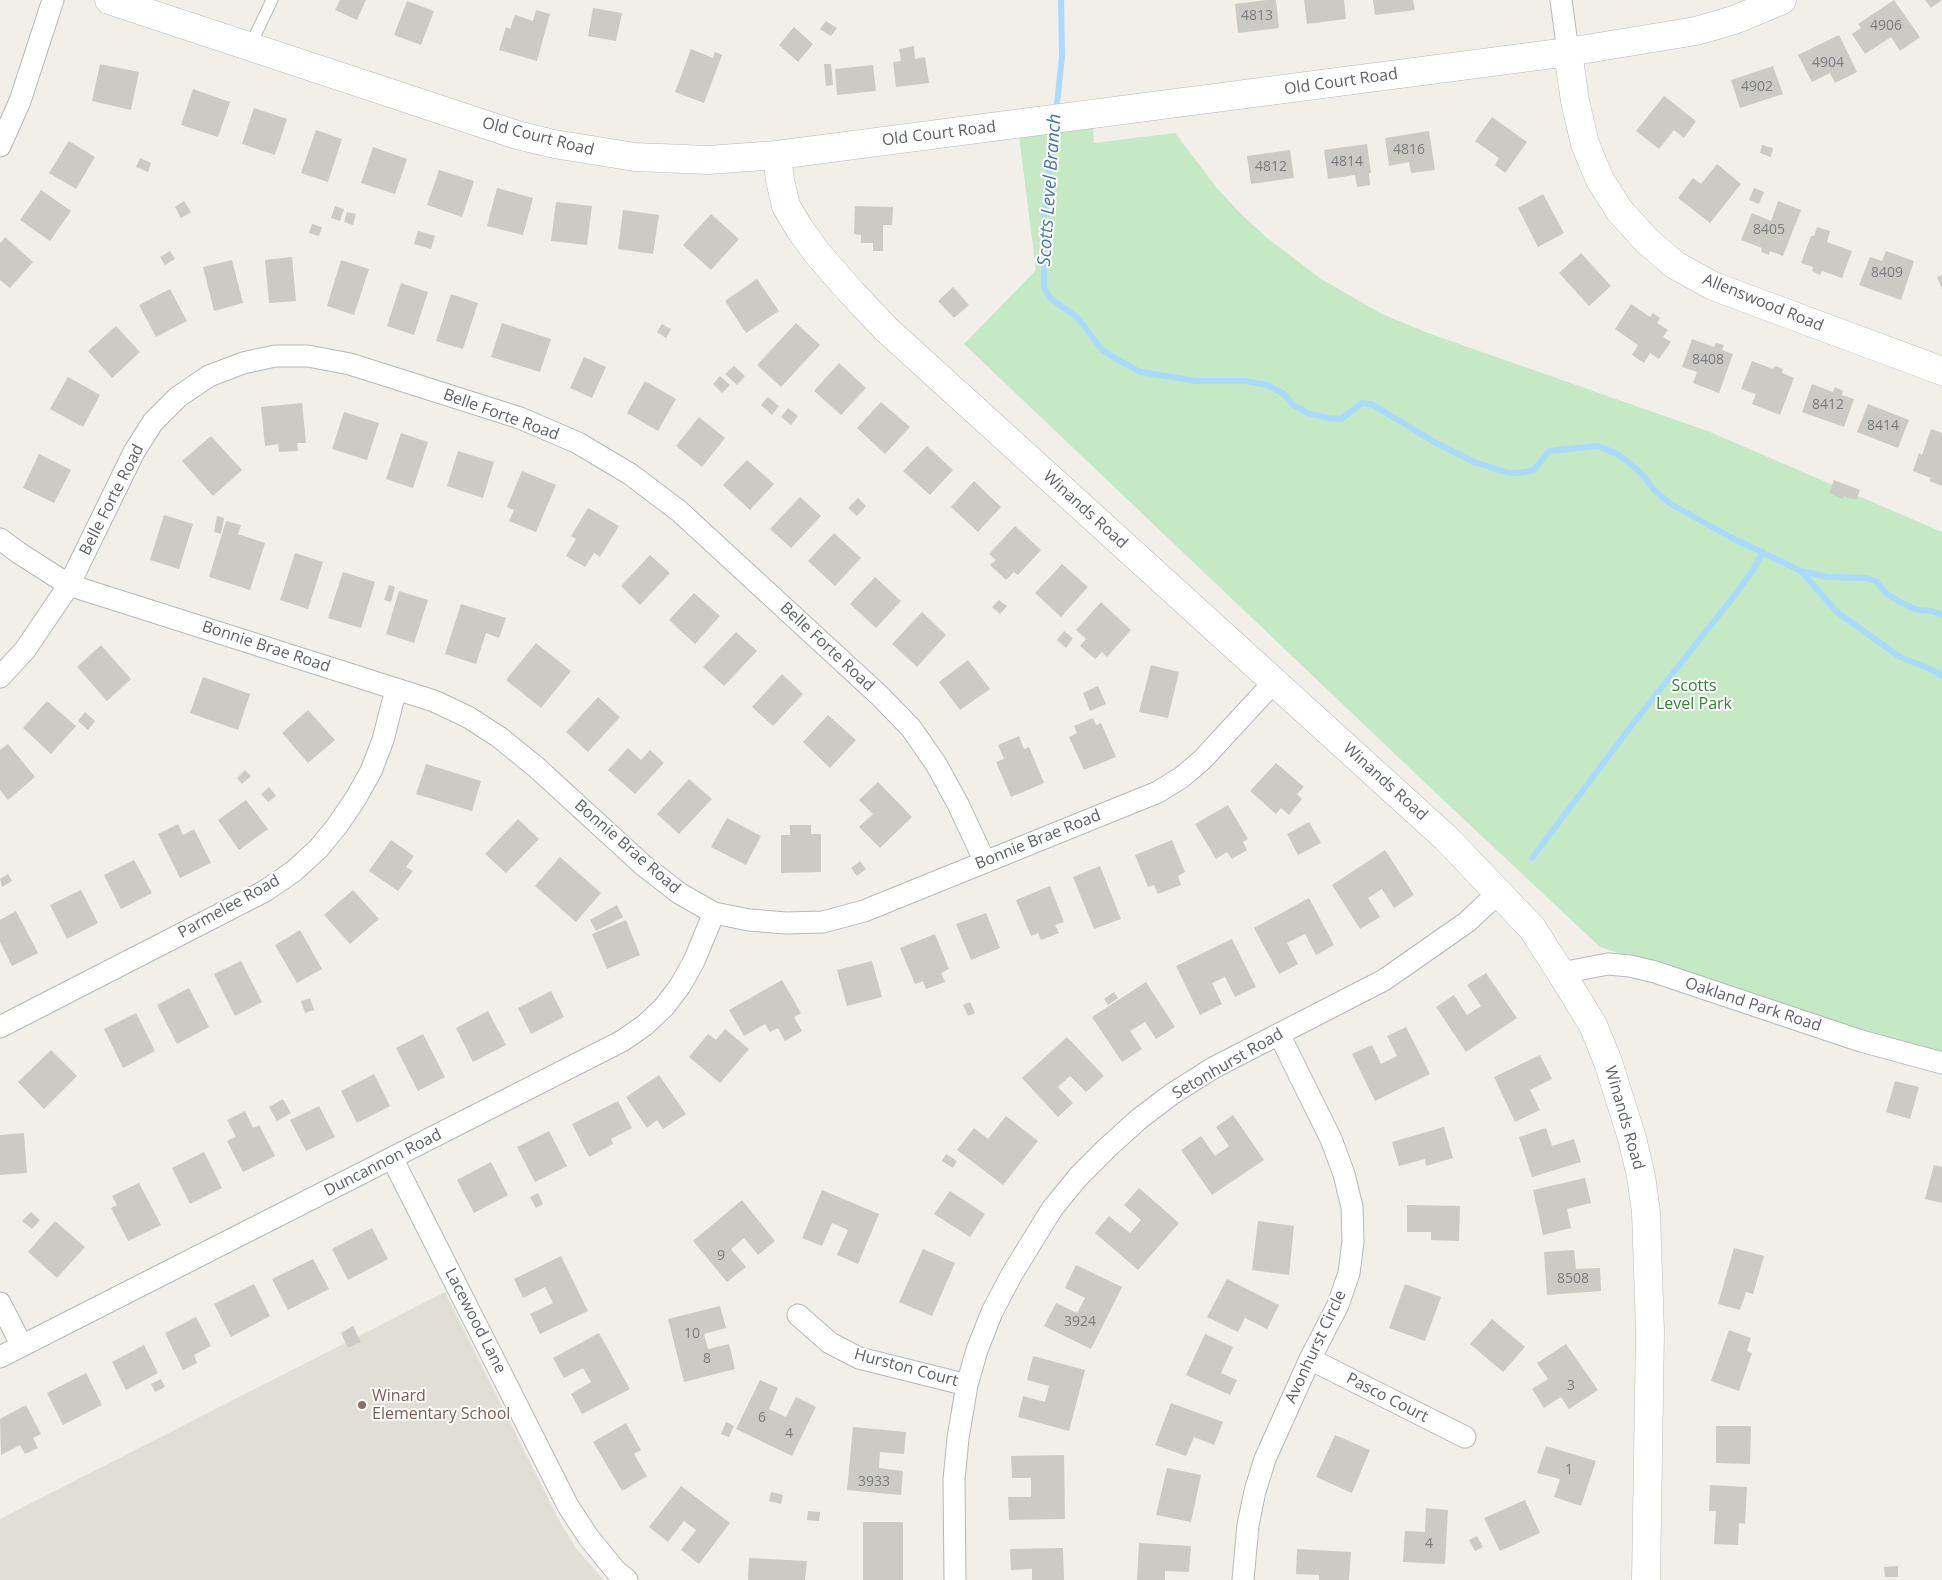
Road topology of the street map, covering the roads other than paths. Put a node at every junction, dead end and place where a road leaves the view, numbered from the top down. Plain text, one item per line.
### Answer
1 (53, 0) edge
2 (109, 0) edge
3 (272, 0) edge
4 (1561, 0) edge
5 (1782, 0) edge
6 (150, 6) edge
7 (250, 46) junction
8 (1568, 52) junction
9 (0, 146) edge
10 (777, 155) junction
11 (1942, 371) edge
12 (0, 538) edge
13 (69, 585) junction
14 (0, 677) edge
15 (1274, 682) junction
16 (396, 689) junction
17 (985, 862) junction
18 (1499, 892) junction
19 (714, 913) junction
20 (1561, 972) junction
21 (0, 1027) edge
22 (1278, 1034) junction
23 (1942, 1063) edge
24 (392, 1158) junction
25 (0, 1303) edge
26 (798, 1315) dead end
27 (22, 1346) junction
28 (0, 1357) edge
29 (1310, 1360) junction
30 (967, 1385) junction
31 (1465, 1437) dead end
32 (627, 1580) edge
33 (955, 1580) edge
34 (1243, 1580) edge
35 (1646, 1580) edge

1 - 9 street
2 - 6 street, Old Court Road
3 - 7 lane
4 - 8 street
5 - 8 street, Old Court Road
6 - 7 street, Old Court Road
7 - 10 street, Old Court Road
8 - 10 street, Old Court Road
8 - 11 street, Allenswood Road
10 - 15 street, Winands Road
12 - 13 street, Bonnie Brae Road
13 - 14 street, Belle Forte Road
13 - 16 street, Bonnie Brae Road
13 - 17 street, Belle Forte Road
15 - 17 street, Bonnie Brae Road
15 - 18 street, Winands Road
16 - 19 street, Bonnie Brae Road
16 - 21 street, Parmelee Road
17 - 19 street, Bonnie Brae Road
18 - 20 street, Winands Road
18 - 22 street, Setonhurst Road
19 - 24 street, Duncannon Road
20 - 23 street, Oakland Park Road
20 - 35 street, Winands Road
22 - 29 street, Avonhurst Circle
22 - 30 street, Setonhurst Road
24 - 27 street, Duncannon Road
24 - 32 street, Lacewood Lane
25 - 27 street
26 - 30 street, Hurston Court
27 - 28 street, Duncannon Road
29 - 31 street, Pasco Court
29 - 34 street, Avonhurst Circle
30 - 33 street, Setonhurst Road

